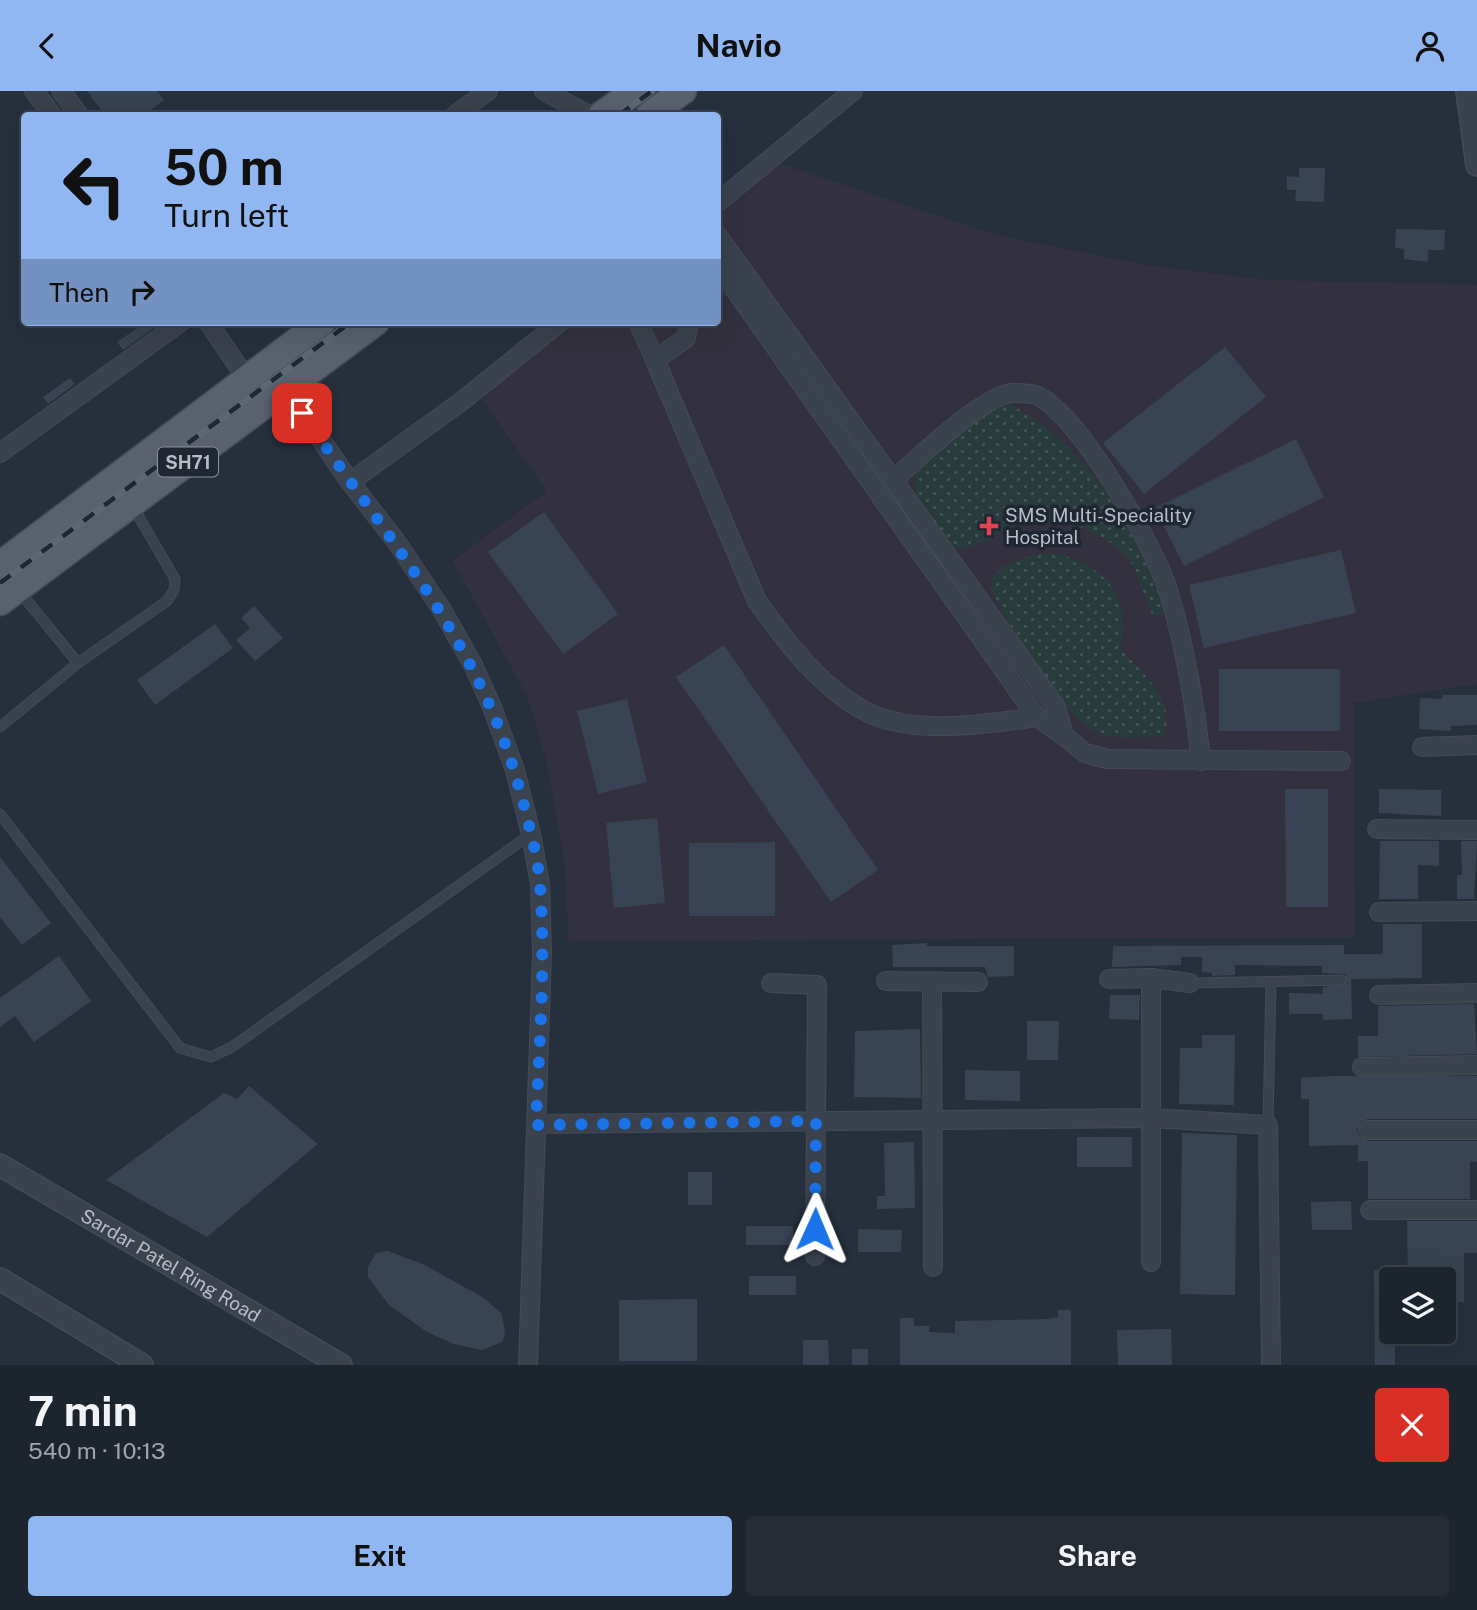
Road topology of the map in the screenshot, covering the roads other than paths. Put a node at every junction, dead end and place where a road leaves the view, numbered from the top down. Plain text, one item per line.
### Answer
1 (34, 91) edge
2 (61, 91) edge
3 (488, 91) edge
4 (544, 91) edge
5 (635, 91) edge
6 (683, 91) edge
7 (853, 91) edge
8 (1468, 91) edge
9 (50, 112) edge
10 (77, 112) edge
11 (459, 112) edge
12 (583, 112) edge
13 (605, 112) edge
14 (653, 112) edge
15 (1477, 165) edge
16 (721, 200) edge
17 (721, 248) edge
18 (721, 270) edge
19 (175, 326) edge
20 (212, 326) edge
21 (317, 326) edge
22 (371, 326) edge
23 (555, 326) edge
24 (640, 326) edge
25 (688, 326) edge
26 (655, 360) junction
27 (254, 372) junction
28 (287, 390) junction
29 (0, 453) edge
30 (893, 481) junction
31 (350, 482) junction
32 (131, 503) junction
33 (0, 565) edge
34 (965, 583) junction
35 (948, 595) junction
36 (9, 596) edge
37 (78, 663) junction
38 (1037, 717) junction
39 (0, 727) edge
40 (1064, 736) junction
41 (1477, 745) edge
42 (1422, 747) dead end
43 (1201, 761) junction
44 (1341, 761) dead end
45 (0, 814) edge
46 (1377, 829) dead end
47 (1477, 830) edge
48 (531, 835) junction
49 (1477, 911) edge
50 (1379, 912) dead end
51 (1151, 978) junction
52 (1109, 979) dead end
53 (1342, 980) dead end
54 (886, 981) dead end
55 (932, 982) junction
56 (978, 982) dead end
57 (1270, 982) junction
58 (771, 983) dead end
59 (1190, 983) joint
60 (1477, 993) edge
61 (1379, 995) dead end
62 (1477, 1065) edge
63 (1362, 1067) dead end
64 (1152, 1118) junction
65 (934, 1120) junction
66 (816, 1121) junction
67 (536, 1125) junction
68 (1268, 1125) junction
69 (1368, 1130) dead end
70 (1477, 1130) edge
71 (0, 1165) edge
72 (1370, 1210) dead end
73 (1477, 1210) edge
74 (815, 1256) dead end
75 (1151, 1262) dead end
76 (933, 1267) dead end
77 (0, 1279) edge
78 (142, 1365) edge
79 (341, 1365) edge
80 (528, 1365) edge
81 (1271, 1365) edge

1 - 9 street
2 - 10 street
3 - 11 street
4 - 12 street
5 - 13 main road
6 - 14 main road
7 - 16 street
8 - 15 street
17 - 30 street
18 - 35 street
19 - 29 street
20 - 27 street
21 - 27 main road, SH71
22 - 28 main road, SH71
23 - 31 street
24 - 26 street
25 - 26 street
26 - 38 street
27 - 28 street
27 - 33 main road, SH71
28 - 31 street
28 - 32 main road, SH71
30 - 34 street
30 - 43 street
31 - 48 street
32 - 36 main road, SH71
32 - 37 lane
34 - 35 street
34 - 40 street
35 - 38 street
36 - 37 lane
37 - 39 lane
38 - 40 street
40 - 43 street
41 - 42 street
43 - 44 street
45 - 48 lane
46 - 47 street
48 - 67 street
49 - 50 street
51 - 52 street
51 - 59 street
51 - 64 street
53 - 57 lane
54 - 55 street
55 - 56 street
55 - 65 street
57 - 59 lane
57 - 68 lane
58 - 66 street
60 - 61 street
62 - 63 street
64 - 65 street
64 - 68 street
64 - 75 street
65 - 66 street
65 - 76 street
66 - 67 street
66 - 74 street
67 - 80 street
68 - 81 street
69 - 70 street
71 - 79 street, Sardar Patel Ring Road
72 - 73 street
77 - 78 street

